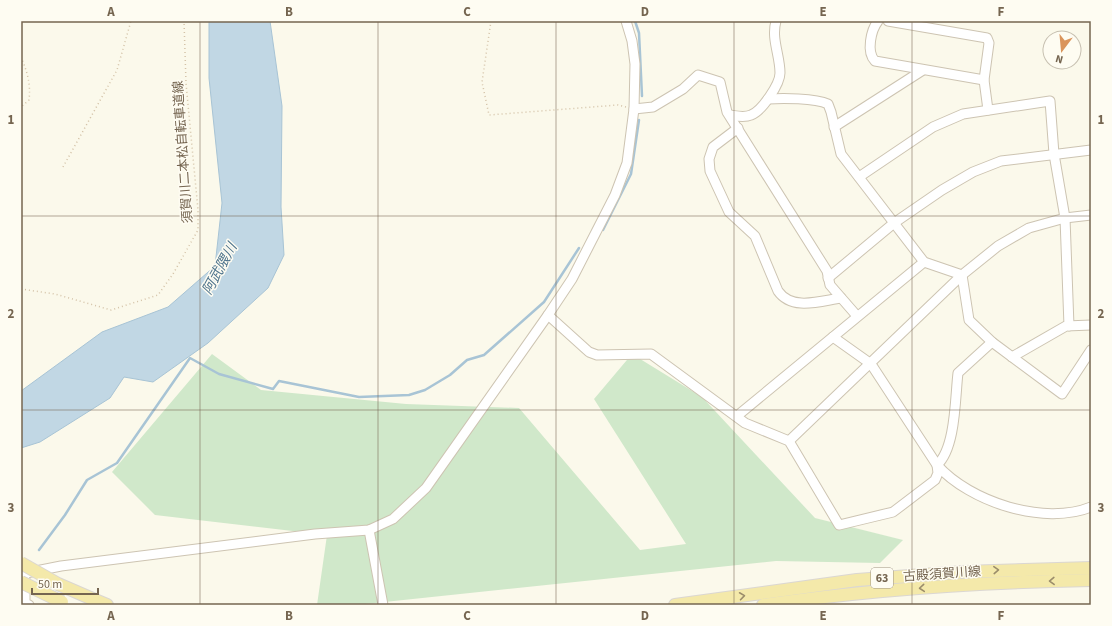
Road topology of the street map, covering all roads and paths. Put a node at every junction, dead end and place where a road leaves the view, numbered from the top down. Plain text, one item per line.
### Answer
1 (131, 21) edge
2 (184, 21) edge
3 (491, 21) edge
4 (626, 21) edge
5 (776, 21) edge
6 (878, 21) edge
7 (888, 21) edge
8 (21, 57) edge
9 (924, 70) junction
10 (984, 80) junction
11 (768, 99) junction
12 (21, 106) edge
13 (634, 109) junction
14 (988, 110) junction
15 (730, 115) junction
16 (834, 127) junction
17 (738, 128) junction
18 (1091, 150) edge
19 (1054, 154) junction
20 (63, 167) dead end
21 (859, 177) junction
22 (1091, 215) edge
23 (1065, 218) junction
24 (894, 223) junction
25 (924, 262) junction
26 (962, 275) junction
27 (828, 278) junction
28 (21, 289) edge
29 (841, 298) junction
30 (548, 315) junction
31 (857, 316) junction
32 (1091, 325) edge
33 (1069, 326) junction
34 (833, 337) junction
35 (992, 342) junction
36 (1091, 350) edge
37 (1012, 357) junction
38 (871, 364) junction
39 (737, 416) junction
40 (789, 442) junction
41 (937, 465) junction
42 (1091, 507) edge
43 (369, 530) junction
44 (1091, 568) edge
45 (22, 573) edge
46 (1091, 580) edge
47 (65, 604) edge
48 (29, 605) edge
49 (107, 605) edge
50 (383, 605) edge
51 (675, 605) edge
52 (763, 605) edge

1 - 20 path
2 - 28 path, 須賀川二本松自転車道線
3 - 13 path
4 - 13 street
5 - 11 street
6 - 9 street
7 - 10 street
8 - 12 path
9 - 10 street
9 - 16 street
10 - 14 street
11 - 15 street
11 - 16 street
13 - 15 street
13 - 30 street
14 - 19 street
14 - 21 street
15 - 17 street
16 - 21 street
17 - 27 street
17 - 29 street
18 - 19 street
19 - 23 street
19 - 24 street
21 - 24 street
22 - 23 street
23 - 26 street
23 - 33 street
24 - 25 street
24 - 27 street
25 - 26 street
25 - 31 street
26 - 35 street
26 - 38 street
27 - 29 street
29 - 31 street
30 - 39 street
30 - 43 street
31 - 34 street
32 - 33 street
33 - 37 street
34 - 38 street
34 - 39 street
35 - 37 street
35 - 41 street
36 - 37 street
38 - 40 street
38 - 41 street
39 - 40 street
40 - 41 street
41 - 42 street
43 - 45 street
43 - 50 street
51 -> 44 main road, 古殿須賀川線 / 63
45 - 47 main road, bridge
45 - 48 street
45 - 49 main road, bridge
46 -> 52 main road, 古殿須賀川線 / 63

